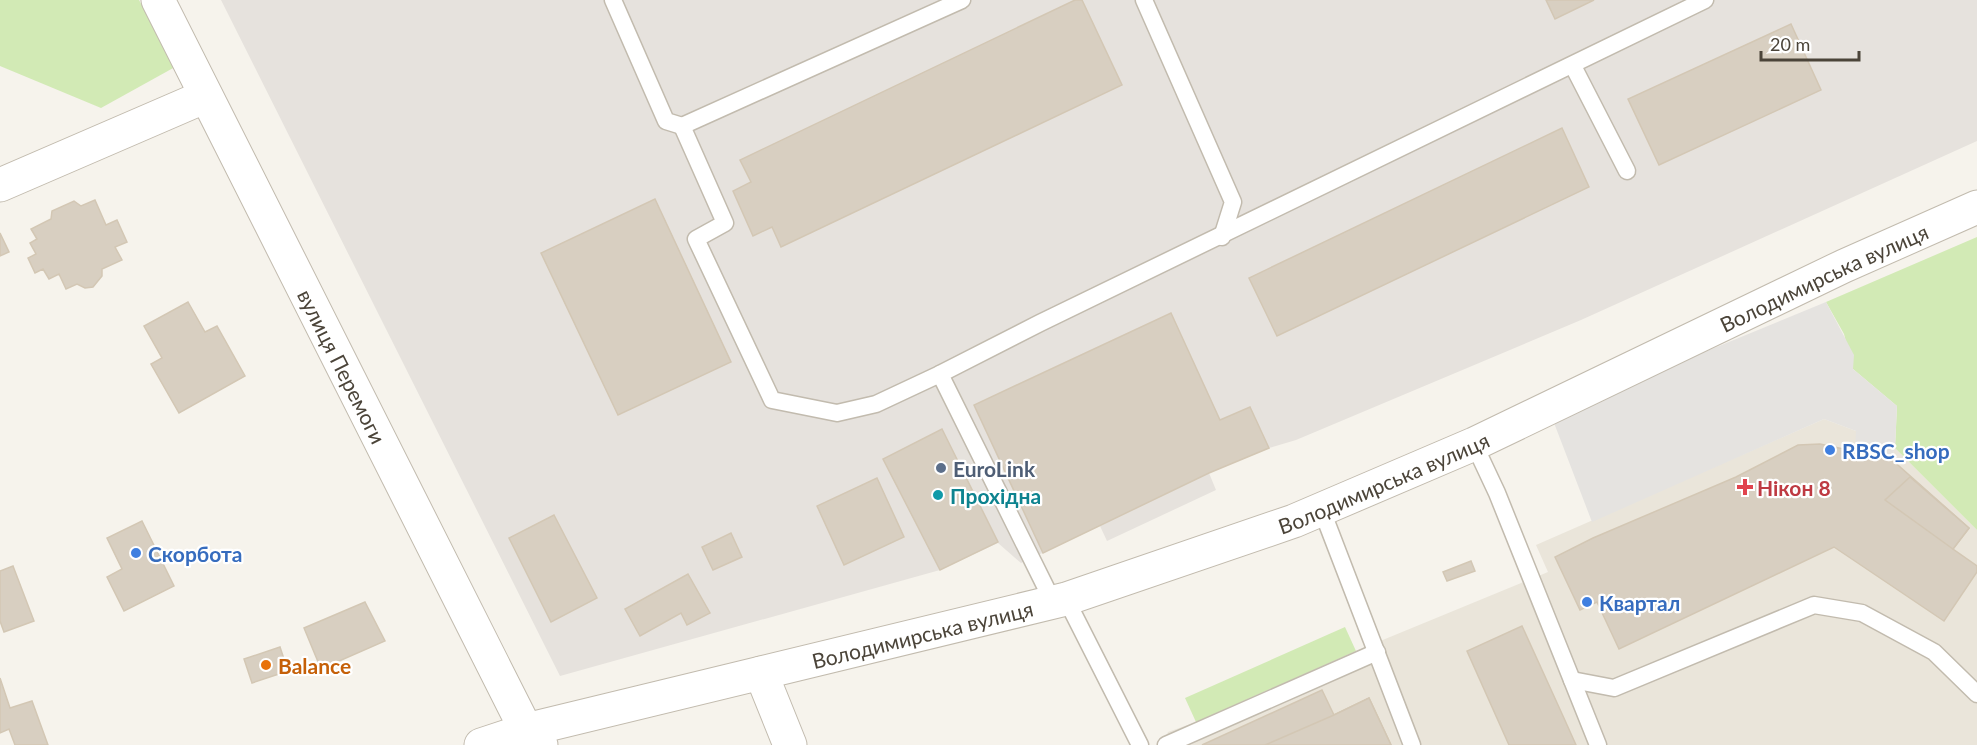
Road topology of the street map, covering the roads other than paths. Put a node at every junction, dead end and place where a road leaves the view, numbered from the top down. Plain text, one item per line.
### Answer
1 (158, 0) edge
2 (612, 0) edge
3 (962, 0) edge
4 (1144, 0) edge
5 (1705, 0) edge
6 (1573, 66) junction
7 (206, 96) junction
8 (682, 126) junction
9 (1627, 171) dead end
10 (0, 185) edge
11 (1977, 207) edge
12 (1222, 237) junction
13 (940, 375) junction
14 (1474, 444) junction
15 (1321, 508) junction
16 (1059, 600) junction
17 (1377, 652) junction
18 (761, 673) junction
19 (1572, 680) junction
20 (1977, 694) edge
21 (533, 738) edge
22 (481, 745) edge
23 (790, 745) edge
24 (1140, 745) edge
25 (1166, 745) edge
26 (1412, 745) edge
27 (1598, 745) edge

1 - 7 street, вулиця Перемоги
2 - 8 lane
3 - 8 lane
4 - 12 lane
5 - 6 lane
6 - 9 lane
6 - 12 lane
7 - 10 street
7 - 21 street, вулиця Перемоги
8 - 13 lane
11 - 14 street, Володимирська вулиця
12 - 13 lane
13 - 16 lane
14 - 15 street, Володимирська вулиця
14 - 19 lane
15 - 16 street, Володимирська вулиця
15 - 17 lane
16 - 18 street, Володимирська вулиця
16 - 24 lane
17 - 25 lane
17 - 26 lane
18 - 21 street, Володимирська вулиця
18 - 23 street
19 - 20 lane
19 - 27 lane
21 - 22 street

